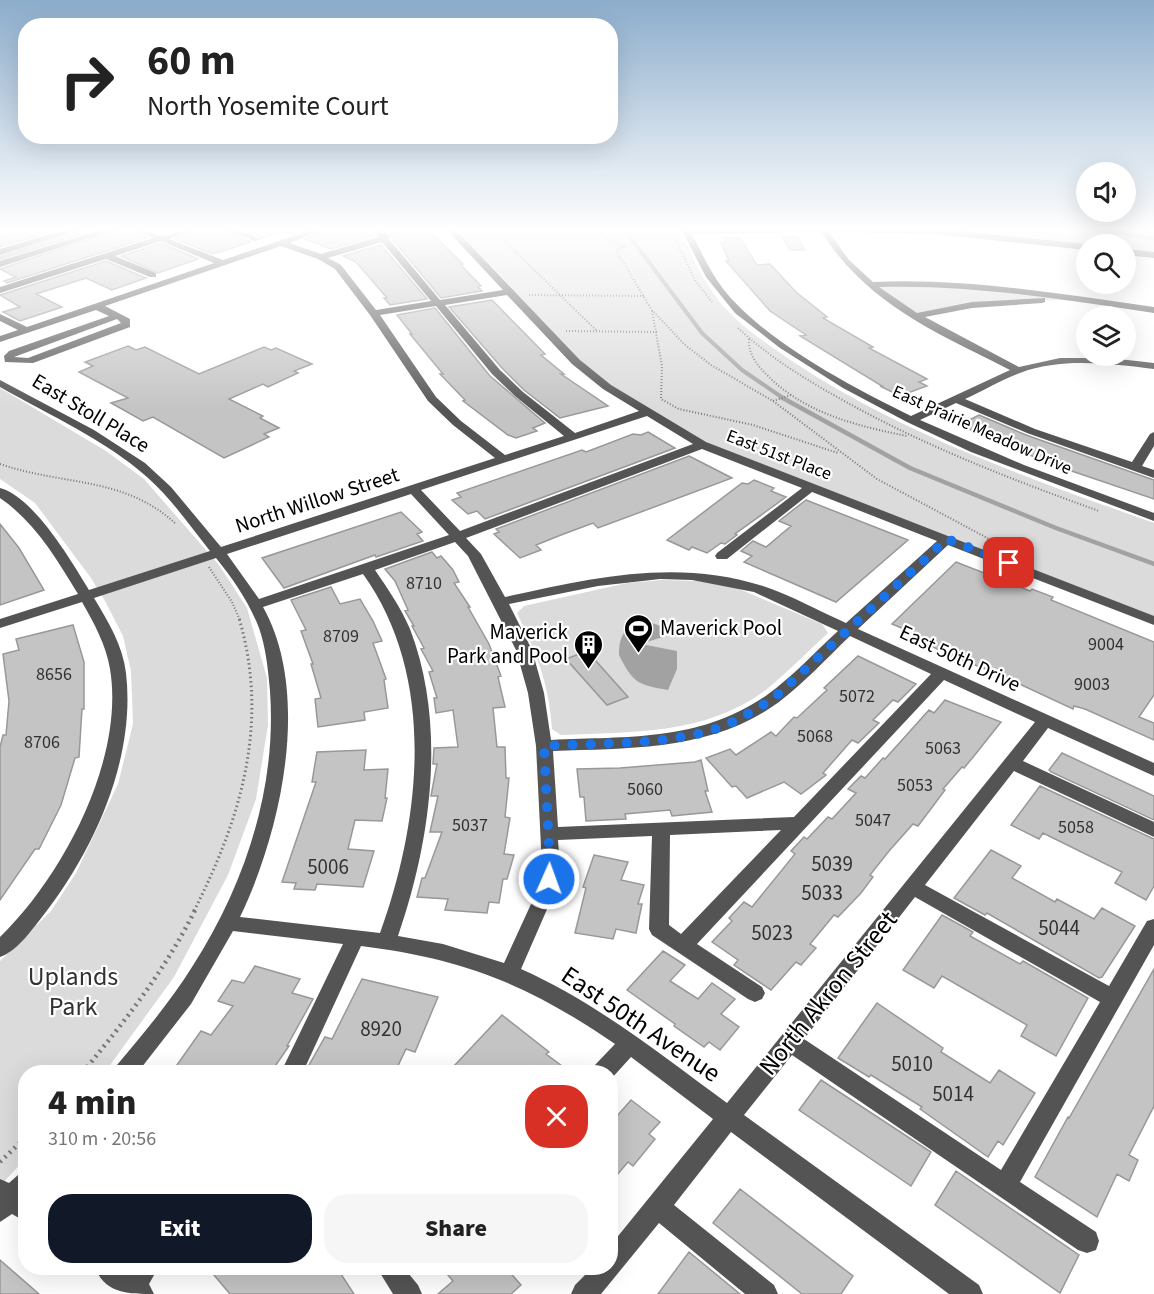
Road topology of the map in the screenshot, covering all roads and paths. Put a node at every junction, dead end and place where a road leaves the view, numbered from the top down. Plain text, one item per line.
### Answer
1 (145, 289) edge
2 (356, 289) edge
3 (428, 289) edge
4 (506, 289) edge
5 (553, 289) edge
6 (640, 289) edge
7 (719, 289) edge
8 (878, 289) edge
9 (1002, 289) edge
10 (508, 292) junction
11 (526, 295) dead end
12 (559, 295) junction
13 (644, 296) junction
14 (439, 303) junction
15 (1102, 303) junction
16 (96, 306) junction
17 (651, 309) junction
18 (1154, 310) edge
19 (374, 313) junction
20 (117, 316) junction
21 (917, 316) junction
22 (0, 317) edge
23 (26, 330) junction
24 (561, 331) dead end
25 (597, 331) junction
26 (657, 332) junction
27 (0, 339) edge
28 (749, 339) dead end
29 (1154, 366) edge
30 (1018, 370) junction
31 (0, 383) edge
32 (790, 395) junction
33 (955, 399) junction
34 (775, 400) junction
35 (646, 413) junction
36 (910, 420) junction
37 (909, 436) dead end
38 (1154, 436) edge
39 (573, 437) junction
40 (702, 445) junction
41 (842, 454) junction
42 (503, 459) junction
43 (0, 464) edge
44 (1135, 467) junction
45 (1154, 474) edge
46 (811, 487) junction
47 (413, 489) junction
48 (0, 492) edge
49 (1154, 517) edge
50 (181, 530) dead end
51 (458, 536) junction
52 (947, 539) junction
53 (1011, 550) dead end
54 (218, 553) junction
55 (722, 556) dead end
56 (203, 558) junction
57 (367, 569) junction
58 (86, 597) junction
59 (501, 602) junction
60 (256, 605) junction
61 (1154, 621) edge
62 (0, 624) edge
63 (847, 629) junction
64 (941, 673) junction
65 (1046, 720) junction
66 (544, 746) junction
67 (1012, 763) junction
68 (1154, 770) edge
69 (799, 823) junction
70 (660, 829) junction
71 (1154, 830) edge
72 (549, 834) junction
73 (913, 887) junction
74 (228, 923) junction
75 (1154, 927) edge
76 (355, 939) junction
77 (386, 943) junction
78 (683, 945) junction
79 (0, 948) edge
80 (509, 972) junction
81 (755, 993) dead end
82 (1113, 999) junction
83 (790, 1042) junction
84 (630, 1043) junction
85 (89, 1065) edge
86 (130, 1065) edge
87 (295, 1065) edge
88 (610, 1065) edge
89 (729, 1118) junction
90 (18, 1145) edge
91 (0, 1162) edge
92 (1005, 1186) junction
93 (658, 1207) junction
94 (1087, 1241) dead end
95 (618, 1257) edge
96 (123, 1275) edge
97 (602, 1275) edge
98 (139, 1282) edge
99 (584, 1294) edge
100 (765, 1294) edge
101 (970, 1294) edge

1 - 16 street
2 - 19 street
3 - 14 street
4 - 10 street, East 51st Place
5 - 12 path
6 - 13 path
7 - 36 street, East Prairie Meadow Drive
8 - 21 street
9 - 15 street
10 - 14 street
10 - 35 street, East 51st Place
11 - 12 path
12 - 13 path
12 - 25 path
13 - 17 path
14 - 19 street
14 - 39 street
15 - 18 street
15 - 21 street
16 - 20 street
16 - 23 street
17 - 26 path
17 - 34 path
19 - 42 street
20 - 20 street
21 - 30 street
22 - 23 street
23 - 27 street
24 - 25 path
25 - 26 path
26 - 41 path
28 - 32 path
29 - 30 street
30 - 33 street
31 - 54 street, East Stoll Place
32 - 34 path
32 - 37 path
33 - 36 street
33 - 44 street
34 - 41 path
35 - 39 street, North Willow Street
35 - 40 street, East 51st Place
36 - 49 street, East Prairie Meadow Drive
38 - 44 street
39 - 42 street, North Willow Street
40 - 46 street, East 51st Place
40 - 51 street
41 - 53 path
42 - 47 street, North Willow Street
43 - 50 path
44 - 45 street
46 - 52 street, East 51st Place
46 - 55 street
47 - 51 street
47 - 54 street, North Willow Street
48 - 58 street
51 - 57 street
51 - 59 street
52 - 61 street, East 51st Place
52 - 63 street
54 - 56 street, North Willow Street
54 - 60 street, East Stoll Place
56 - 58 street, North Willow Street
56 - 85 path
57 - 60 street
57 - 77 street
58 - 62 street, North Willow Street
58 - 79 street
59 - 63 street, East 50th Drive
59 - 66 street
60 - 74 street, East Stoll Place
63 - 64 street, East 50th Drive
63 - 66 street
64 - 65 street, East 50th Drive
64 - 69 street
65 - 67 street, North Akron Street
65 - 68 street, East 50th Drive
66 - 72 street
67 - 71 street
67 - 73 street, North Akron Street
69 - 70 street
69 - 78 street
70 - 72 street
70 - 78 street
72 - 80 street
73 - 82 street
73 - 83 street, North Akron Street
74 - 76 street, East 50th Avenue
74 - 86 street, East Stoll Place
75 - 82 street
76 - 77 street, East 50th Avenue
76 - 87 street
77 - 80 street, East 50th Avenue
78 - 81 street
80 - 84 street, East 50th Avenue
82 - 92 street
83 - 89 street, North Akron Street
83 - 92 street
84 - 88 street
84 - 89 street, East 50th Avenue
89 - 93 street, North Akron Street
89 - 101 street, East 50th Avenue
90 - 91 path
92 - 94 street
93 - 95 street, North Akron Street
93 - 100 street
96 - 98 street
97 - 99 street, North Akron Street

